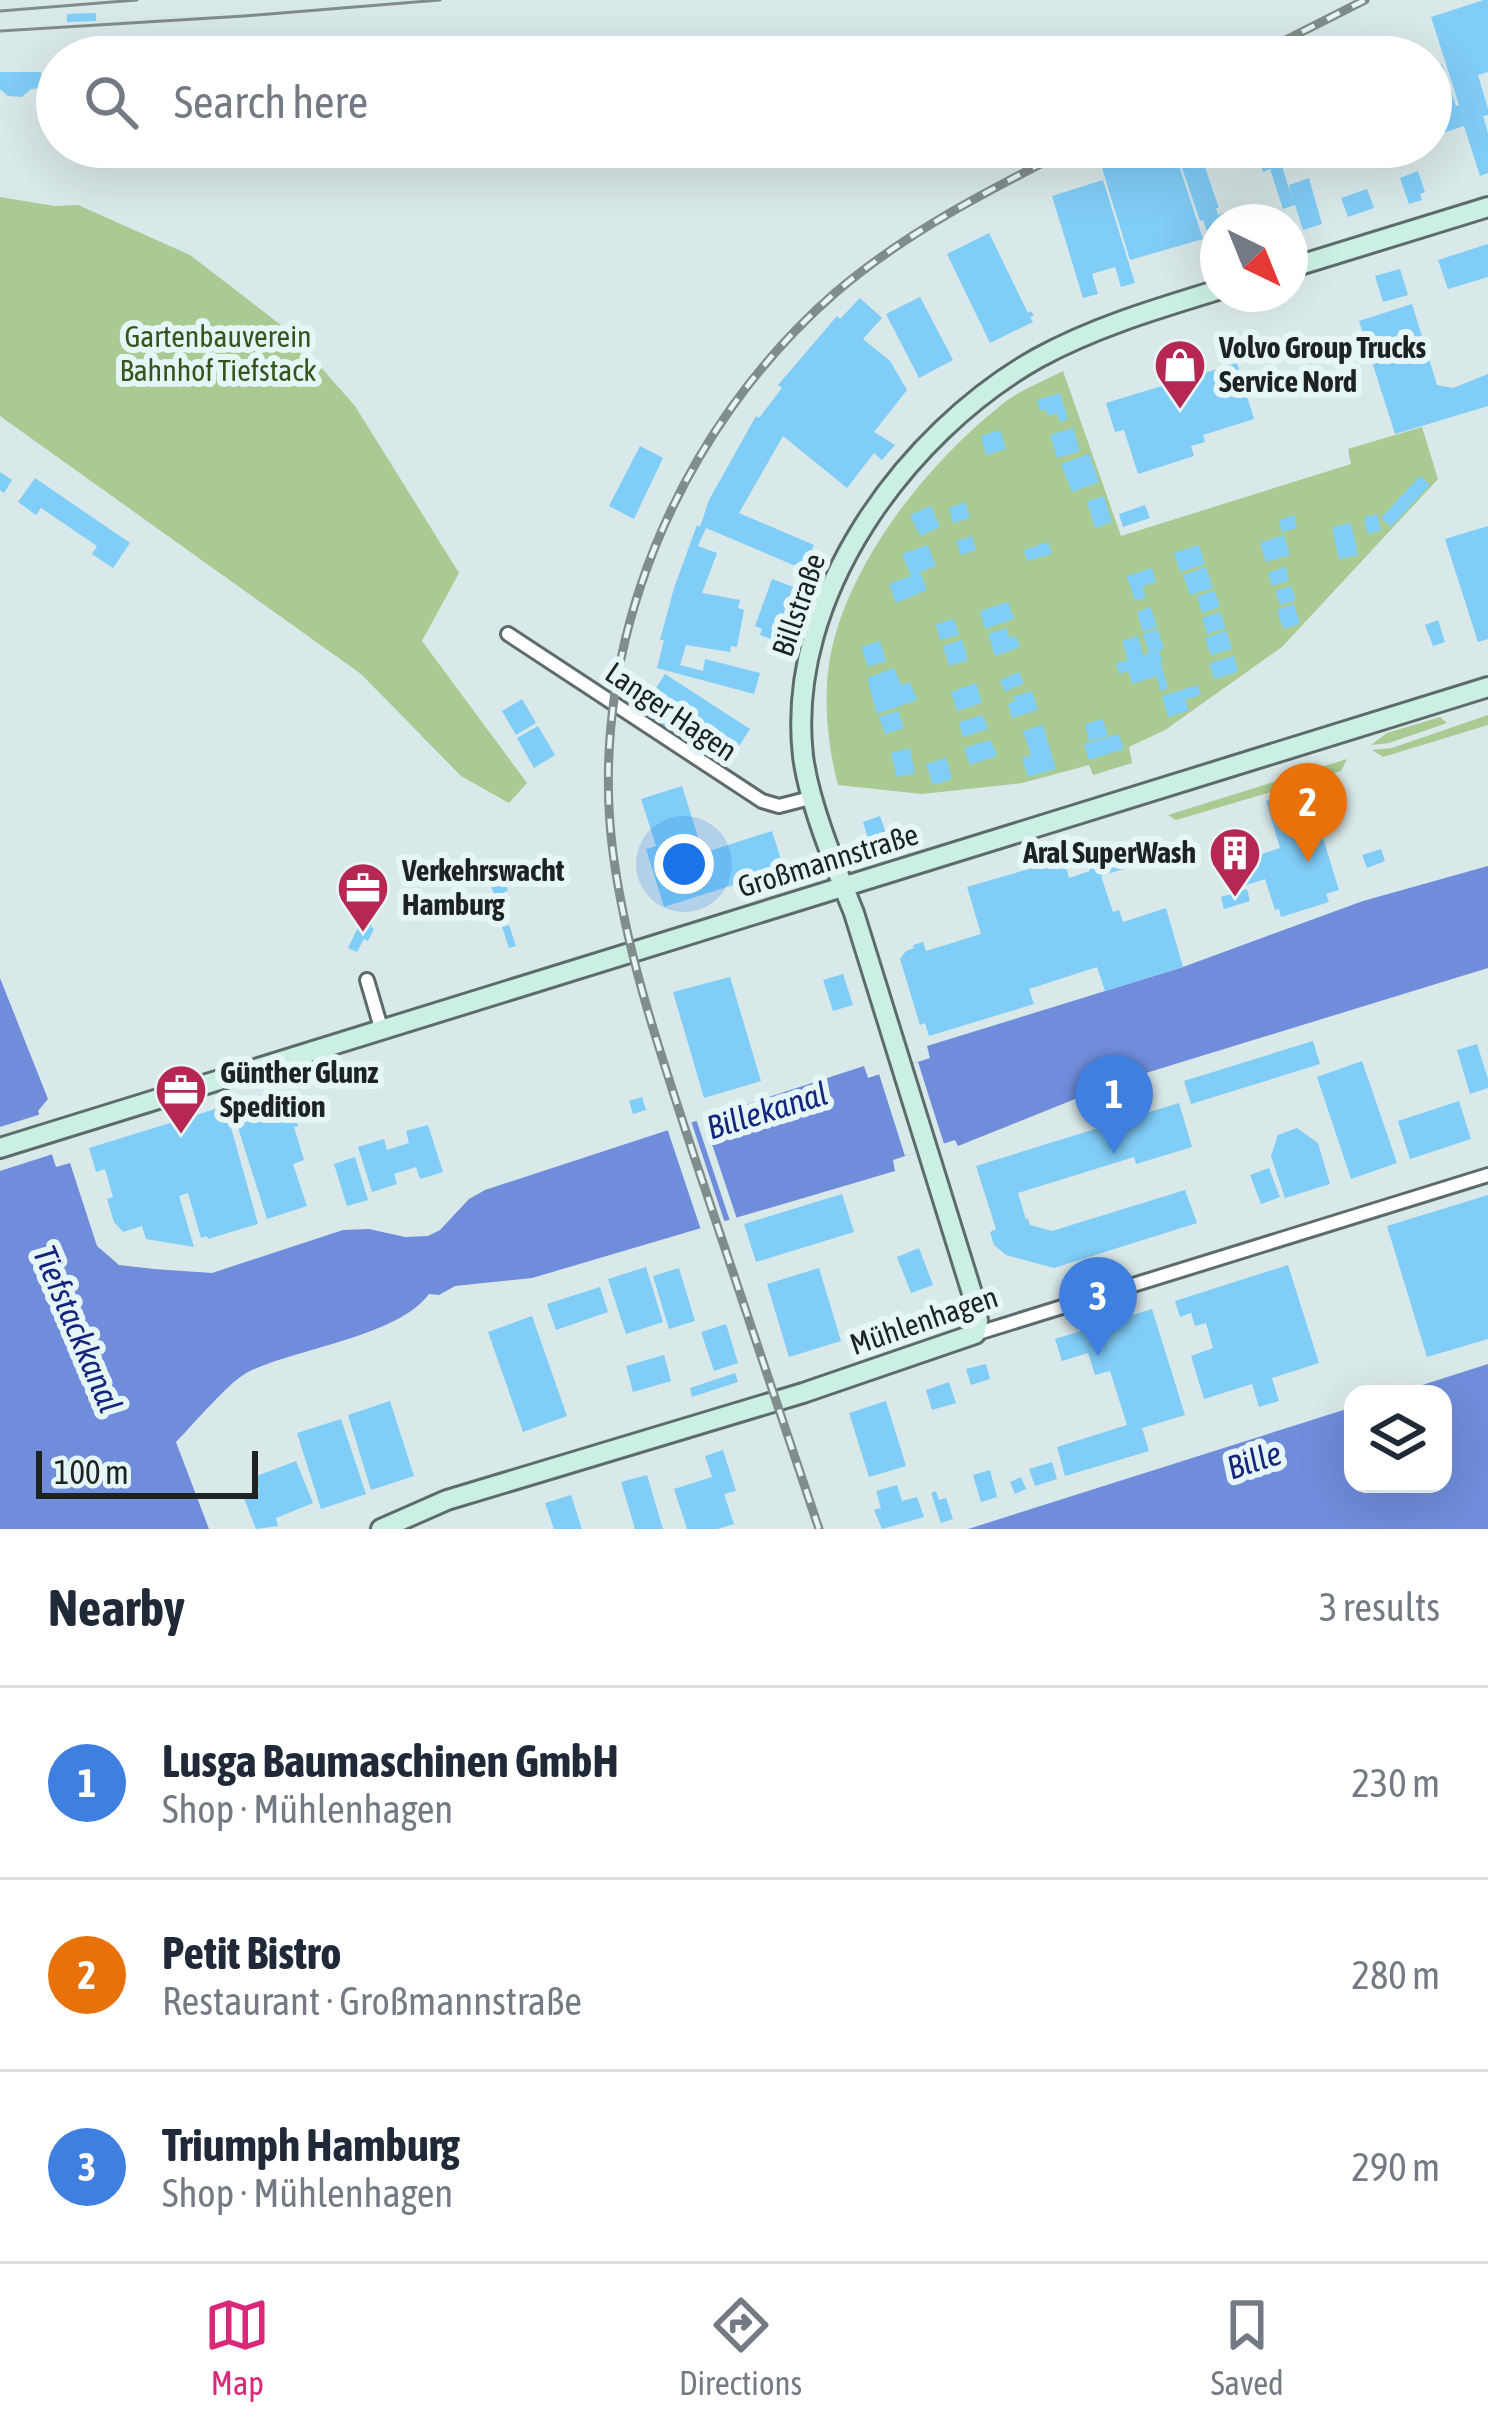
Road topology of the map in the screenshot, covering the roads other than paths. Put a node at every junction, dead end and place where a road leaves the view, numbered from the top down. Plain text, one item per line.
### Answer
1 (1488, 207) edge
2 (1308, 262) edge
3 (1200, 296) edge
4 (508, 634) dead end
5 (1488, 687) edge
6 (814, 797) junction
7 (844, 888) junction
8 (368, 980) dead end
9 (382, 1031) junction
10 (0, 1148) edge
11 (1488, 1174) edge
12 (976, 1334) junction
13 (381, 1529) edge

1 - 2 street
3 - 6 street, Billstraße
4 - 6 street, Langer Hagen
5 - 7 street, Großmannstraße
6 - 7 street, Billstraße
7 - 9 street, Großmannstraße
7 - 12 street, Billstraße
8 - 9 street
9 - 10 street, Großmannstraße
11 - 12 street, Mühlenhagen
12 - 13 street, Mühlenhagen

